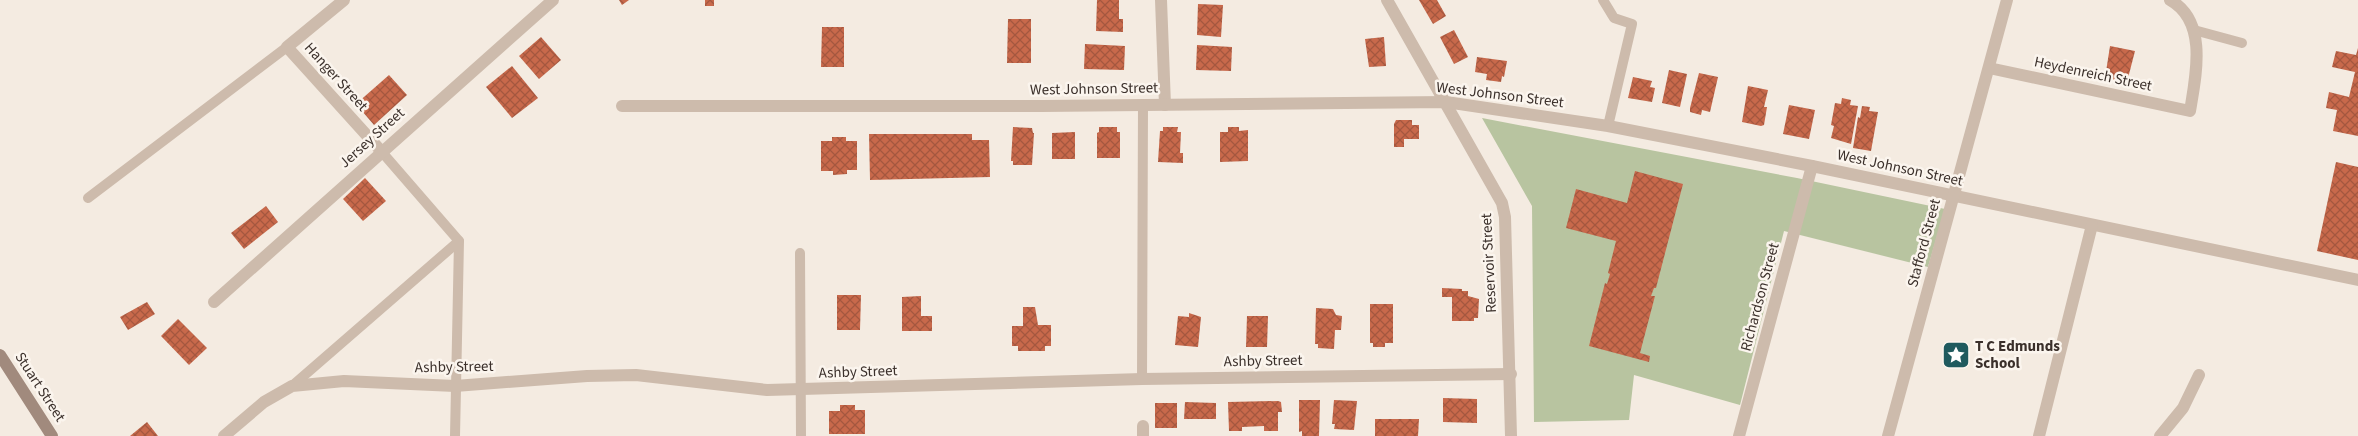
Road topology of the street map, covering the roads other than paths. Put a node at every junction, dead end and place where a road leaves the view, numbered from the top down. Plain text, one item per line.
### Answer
1 (344, 0) edge
2 (552, 0) edge
3 (1161, 0) edge
4 (1387, 0) edge
5 (1603, 0) edge
6 (2007, 0) edge
7 (2170, 0) edge
8 (2194, 30) junction
9 (2242, 43) dead end
10 (287, 47) junction
11 (1989, 68) junction
12 (1446, 102) junction
13 (1143, 104) junction
14 (1165, 105) junction
15 (622, 106) dead end
16 (1608, 126) junction
17 (381, 151) junction
18 (1812, 166) junction
19 (1953, 196) junction
20 (88, 198) dead end
21 (2092, 224) junction
22 (459, 241) junction
23 (800, 253) dead end
24 (2358, 280) edge
25 (214, 302) dead end
26 (0, 355) edge
27 (1511, 374) junction
28 (2199, 375) dead end
29 (1142, 379) junction
30 (292, 386) junction
31 (455, 386) junction
32 (800, 390) junction
33 (52, 436) edge
34 (224, 436) edge
35 (455, 436) edge
36 (801, 436) edge
37 (1511, 436) edge
38 (1739, 436) edge
39 (1888, 436) edge
40 (2039, 436) edge
41 (2160, 436) edge

1 - 10 street
2 - 17 street, Jersey Street
3 - 14 street
4 - 12 street, Reservoir Street
5 - 16 lane
6 - 11 street, Stafford Street
7 - 8 street
8 - 9 lane
8 - 11 street, Heydenreich Street
10 - 17 street, Hanger Street
10 - 20 lane
11 - 19 street, Stafford Street
12 - 14 street, West Johnson Street
12 - 16 street, West Johnson Street
12 - 27 street, Reservoir Street
13 - 14 street, West Johnson Street
13 - 15 street, West Johnson Street
13 - 29 lane
16 - 18 street, West Johnson Street
17 - 22 lane
17 - 25 street, Jersey Street
18 - 19 street, West Johnson Street
18 - 38 street, Richardson Street
19 - 21 street, West Johnson Street
19 - 39 street, Stafford Street
21 - 24 street, West Johnson Street
21 - 40 street
22 - 30 lane
22 - 31 lane
23 - 32 lane
26 - 33 street, Stuart Street
27 - 29 street, Ashby Street
27 - 37 street, Reservoir Street
28 - 41 street
29 - 32 street, Ashby Street
30 - 31 street, Ashby Street
30 - 34 street, Ashby Street
31 - 32 street, Ashby Street
31 - 35 lane
32 - 36 lane

